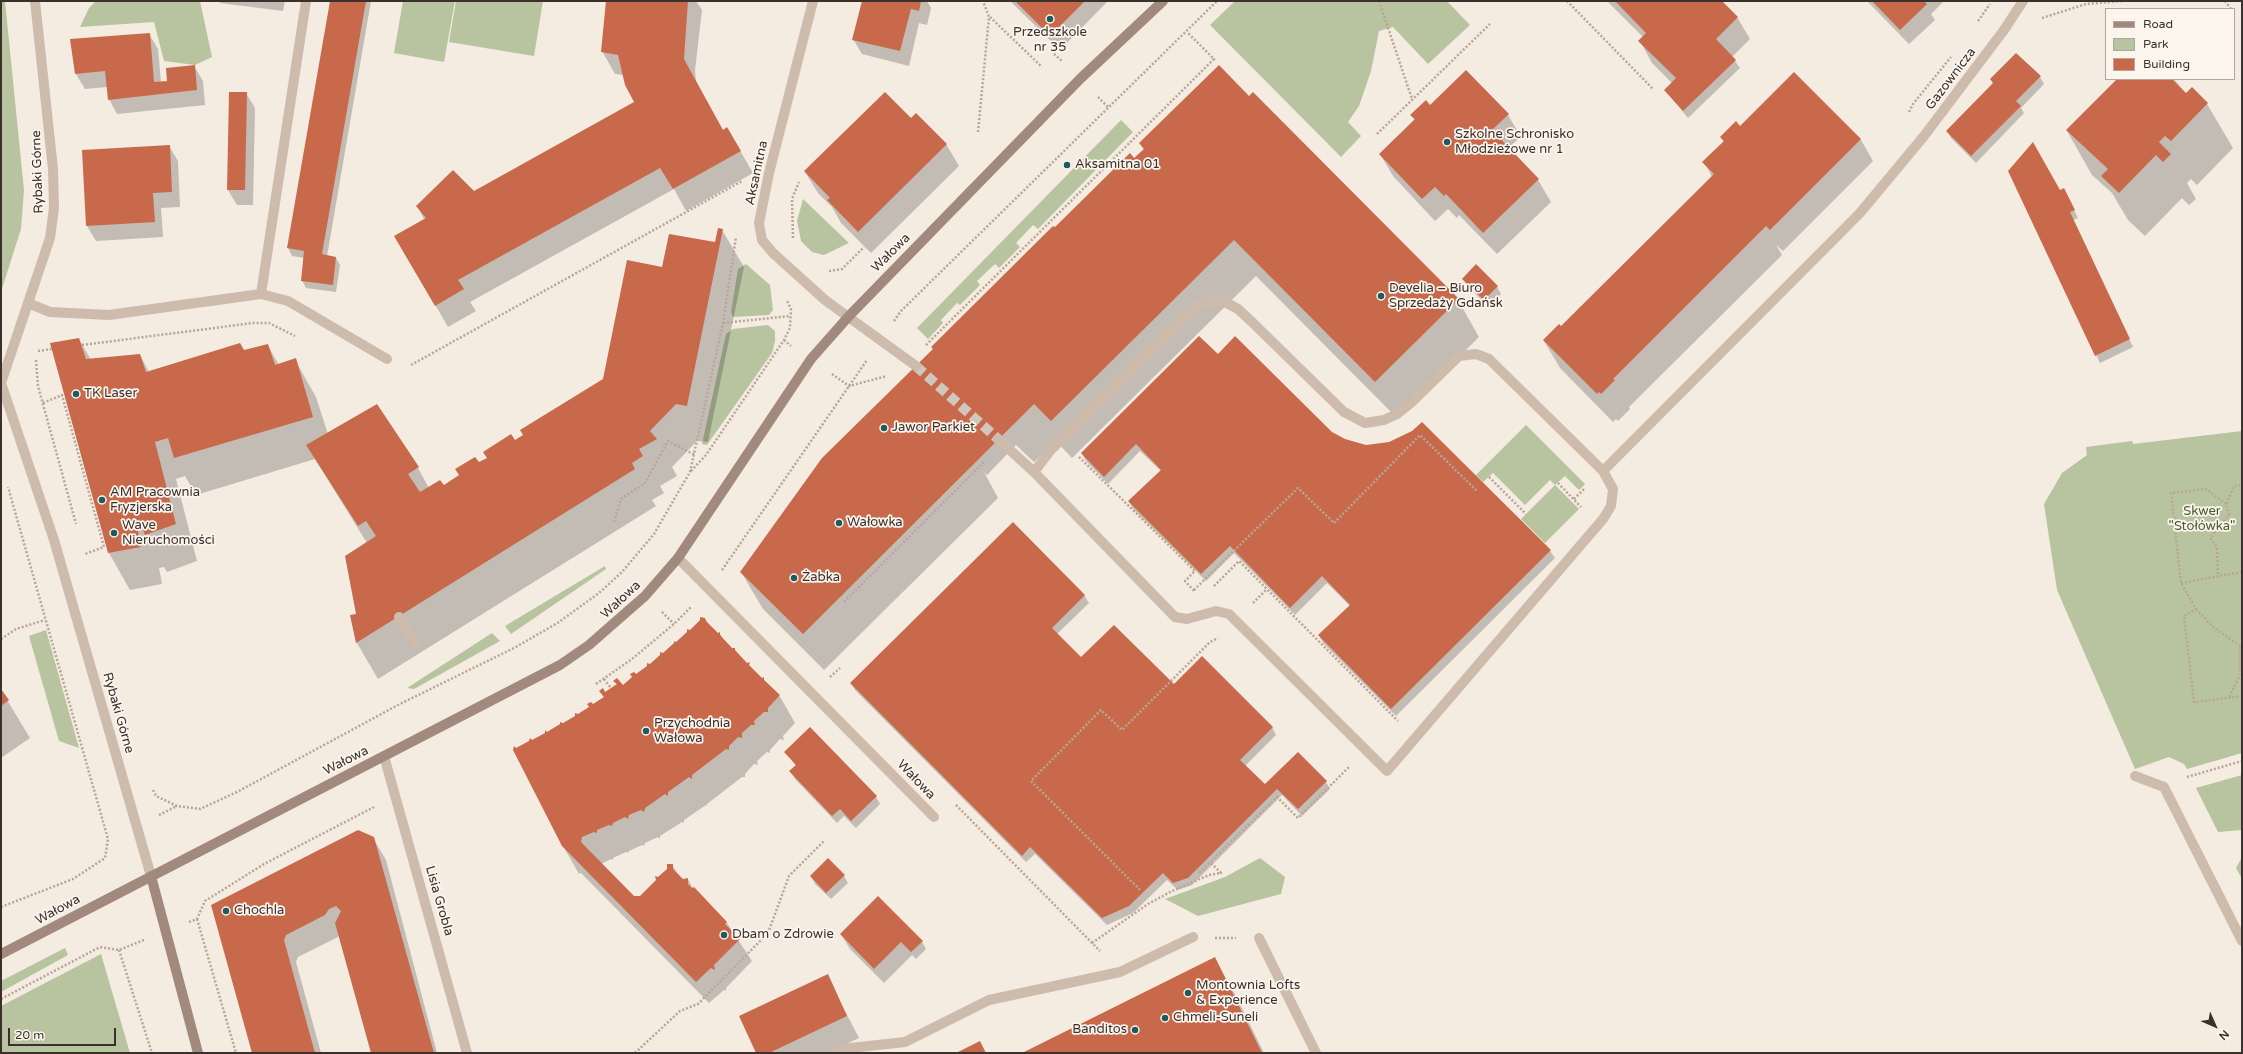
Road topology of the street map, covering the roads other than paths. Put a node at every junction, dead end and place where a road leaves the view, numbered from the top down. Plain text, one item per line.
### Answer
1 (35, 1) edge
2 (306, 1) edge
3 (813, 1) edge
4 (1163, 1) edge
5 (2023, 1) edge
6 (261, 294) junction
7 (28, 303) junction
8 (849, 316) junction
9 (386, 359) dead end
10 (913, 363) tunnel mouth
11 (1, 383) edge
12 (1000, 441) tunnel mouth
13 (1603, 471) junction
14 (1034, 472) junction
15 (678, 558) junction
16 (398, 617) dead end
17 (416, 643) dead end
18 (384, 756) junction
19 (2135, 776) dead end
20 (934, 817) road end
21 (152, 876) junction
22 (1192, 938) dead end
23 (1259, 938) dead end
24 (2242, 941) edge
25 (1, 954) edge
26 (198, 1053) edge
27 (467, 1053) edge
28 (833, 1053) edge
29 (1316, 1053) edge

1 - 7 street, Rybaki Górne
2 - 6 street
3 - 8 street, Aksamitna
4 - 8 street, Wałowa
5 - 13 street, Gazownicza
6 - 7 street
6 - 9 street
7 - 11 street, Rybaki Górne
8 - 10 street, Aksamitna
8 - 15 street, Wałowa
11 - 21 street, Rybaki Górne
12 - 14 street
13 - 14 street
13 - 14 street
15 - 18 street, Wałowa
15 - 20 street, Wałowa
16 - 17 street
18 - 21 street, Wałowa
18 - 27 street, Lisia Grobla
19 - 24 street
21 - 25 street, Wałowa
21 - 26 street, Rybaki Górne
22 - 28 street
23 - 29 street

